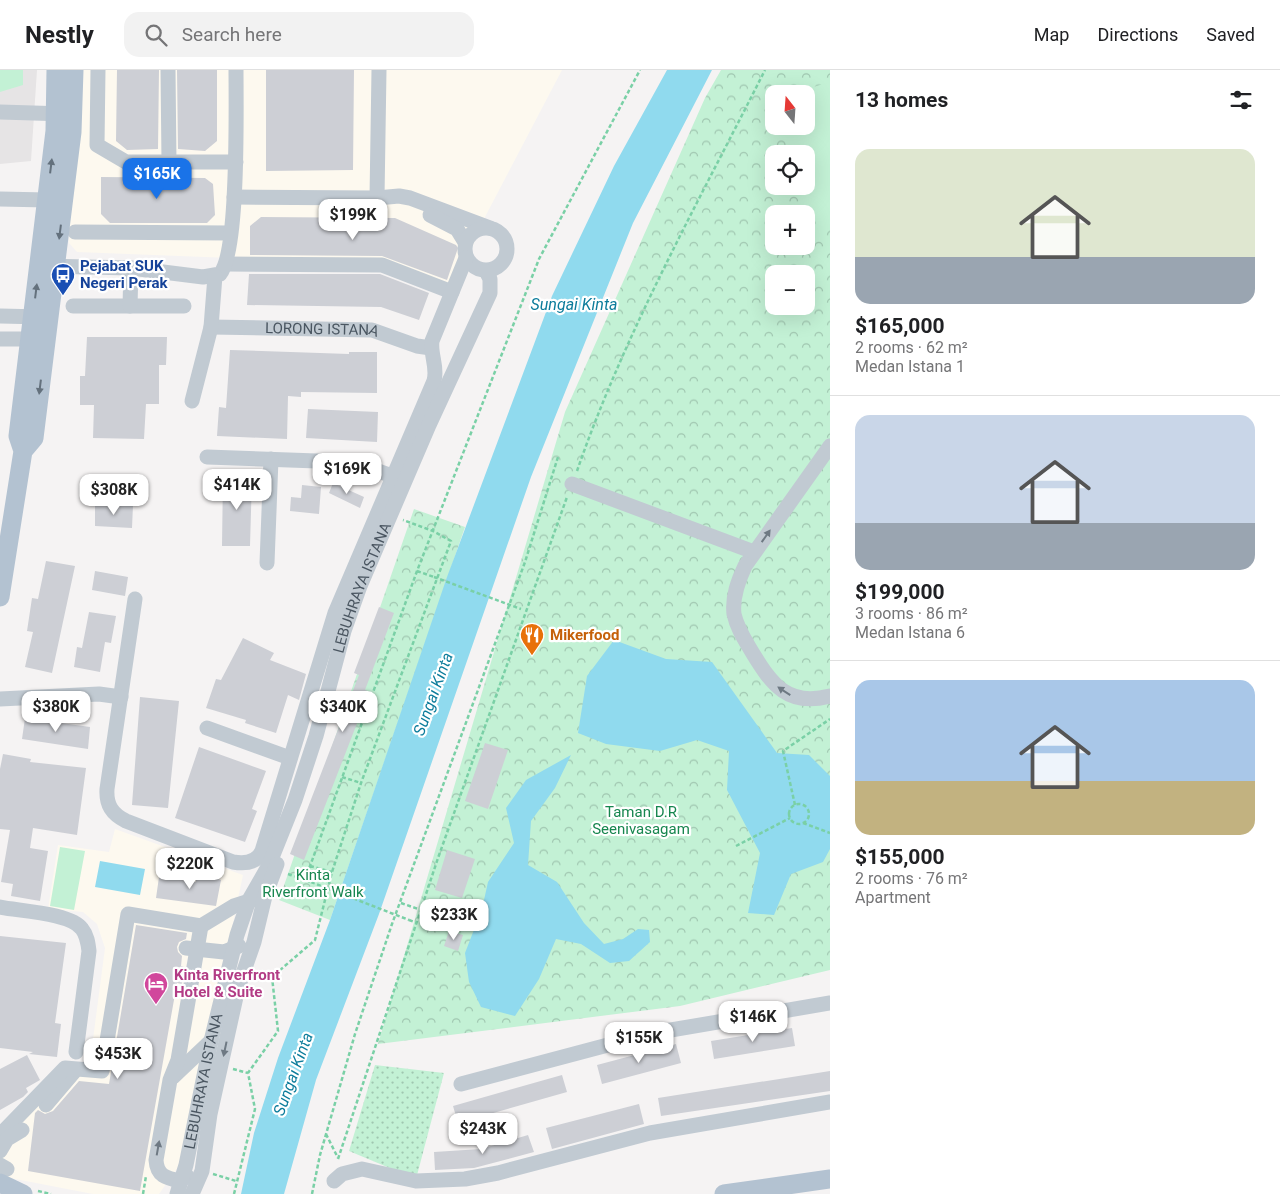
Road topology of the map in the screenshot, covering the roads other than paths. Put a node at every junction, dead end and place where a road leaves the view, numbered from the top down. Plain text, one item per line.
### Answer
1 (56, 70) edge
2 (73, 70) edge
3 (98, 70) edge
4 (168, 70) edge
5 (236, 70) edge
6 (378, 70) edge
7 (0, 112) edge
8 (65, 114) junction
9 (169, 162) junction
10 (236, 162) junction
11 (234, 197) junction
12 (377, 198) junction
13 (0, 199) edge
14 (47, 200) junction
15 (490, 228) junction
16 (75, 232) dead end
17 (230, 233) junction
18 (465, 242) junction
19 (466, 258) junction
20 (504, 260) junction
21 (226, 264) junction
22 (47, 266) junction
23 (131, 268) junction
24 (486, 271) junction
25 (215, 276) junction
26 (452, 292) junction
27 (73, 306) dead end
28 (130, 306) junction
29 (184, 306) dead end
30 (0, 316) edge
31 (41, 317) junction
32 (211, 327) junction
33 (474, 328) junction
34 (0, 338) edge
35 (38, 339) junction
36 (431, 348) junction
37 (192, 401) dead end
38 (830, 446) edge
39 (207, 457) dead end
40 (271, 459) junction
41 (392, 476) junction
42 (572, 484) road end
43 (754, 552) junction
44 (267, 563) dead end
45 (0, 597) edge
46 (135, 599) dead end
47 (830, 696) edge
48 (121, 697) junction
49 (0, 699) edge
50 (207, 728) dead end
51 (290, 758) junction
52 (295, 800) junction
53 (264, 896) junction
54 (249, 900) junction
55 (0, 907) edge
56 (201, 926) junction
57 (191, 948) junction
58 (233, 950) junction
59 (830, 1003) edge
60 (211, 1041) junction
61 (76, 1052) dead end
62 (77, 1069) junction
63 (170, 1080) junction
64 (461, 1084) dead end
65 (830, 1102) edge
66 (46, 1104) dead end
67 (210, 1114) junction
68 (22, 1130) dead end
69 (0, 1135) edge
70 (0, 1151) edge
71 (2, 1172) edge
72 (334, 1180) road end
73 (827, 1186) edge
74 (178, 1188) edge
75 (23, 1194) edge
76 (192, 1194) edge
77 (724, 1194) edge
78 (801, 1194) edge

1 - 8 main road
2 - 8 main road
3 - 9 street
4 - 9 street
5 - 10 street
6 - 12 street
7 - 8 street
14 -> 8 main road
8 -> 22 main road
9 - 10 street
10 - 11 street
11 - 12 street
11 - 17 street
12 - 15 street
12 - 18 street
13 - 14 street
14 - 22 main road
15 - 18 street
15 - 20 street
16 - 17 street
17 - 21 street
18 - 19 street
19 - 24 street
19 - 26 street
20 - 24 street
20 - 33 street, LEBUHRAYA ISTANA
21 - 25 street
21 - 26 street
22 - 23 street
22 - 31 main road
23 - 25 street
23 - 28 street
24 - 33 street, LEBUHRAYA ISTANA
25 - 32 street
26 - 36 street
27 - 28 street
28 - 29 street
30 - 31 street
31 - 35 main road
32 - 36 street, LORONG ISTANA
32 - 37 street
33 - 52 street, LEBUHRAYA ISTANA
34 - 35 street
35 - 45 main road
36 - 41 street
43 -> 38 street
39 - 40 street
40 - 41 street
40 - 44 street
41 - 51 street
42 - 43 street
47 -> 43 street
46 - 48 street
48 - 49 street
48 - 51 street
50 - 51 street
52 - 53 street, LEBUHRAYA ISTANA
52 - 54 street, LEBUHRAYA ISTANA
53 - 54 street
53 - 58 street
53 -> 67 street, LEBUHRAYA ISTANA
54 - 56 street
54 - 58 street, LEBUHRAYA ISTANA
55 - 61 street
56 - 57 street
56 - 62 street
57 - 58 street
57 - 63 street
58 - 60 street, LEBUHRAYA ISTANA
59 - 64 street
60 - 63 street
60 - 74 street, LEBUHRAYA ISTANA
62 - 66 street
62 - 69 street
74 -> 63 street
65 - 72 street
67 - 74 street
67 - 76 street, LEBUHRAYA ISTANA
68 - 70 street
71 - 75 main road
73 - 77 main road
73 - 78 main road

